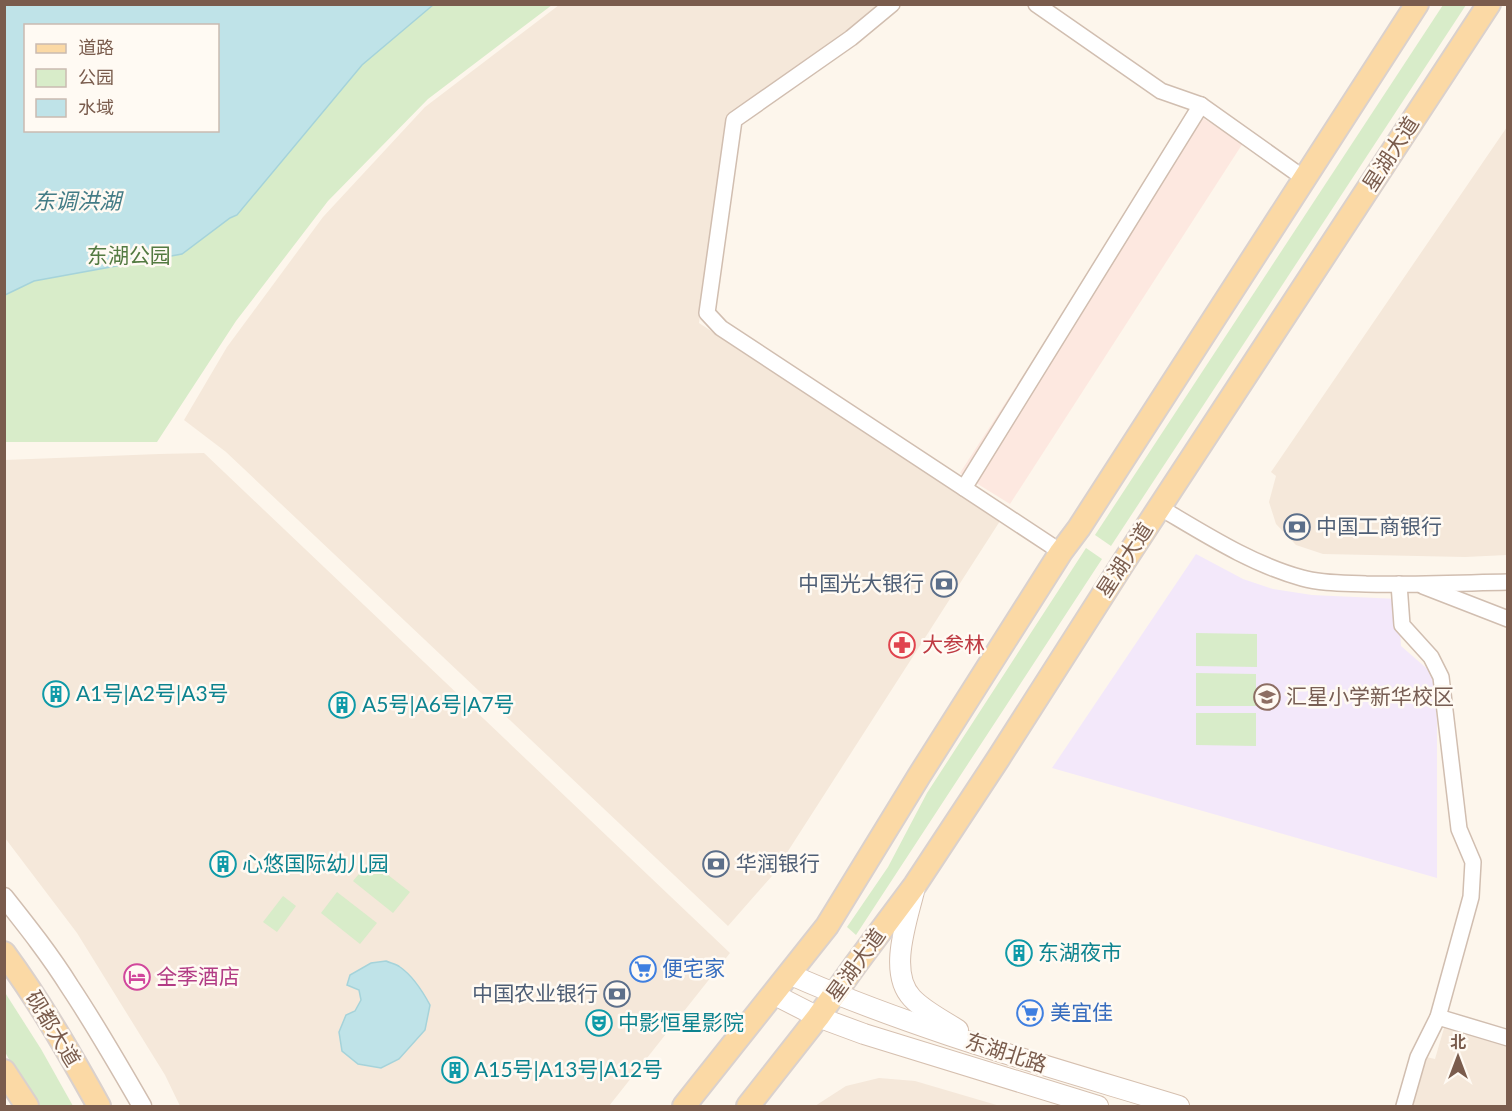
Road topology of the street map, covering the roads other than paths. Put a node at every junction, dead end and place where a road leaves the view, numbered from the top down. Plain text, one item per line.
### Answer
1 (892, 4) edge
2 (1036, 4) edge
3 (1417, 4) edge
4 (1489, 4) edge
5 (1202, 105) junction
6 (1305, 178) junction
7 (964, 488) junction
8 (1160, 507) junction
9 (1061, 552) junction
10 (1508, 582) edge
11 (1405, 584) junction
12 (1508, 619) edge
13 (915, 885) junction
14 (4, 897) edge
15 (4, 953) edge
16 (789, 974) junction
17 (773, 994) junction
18 (835, 994) junction
19 (818, 1017) junction
20 (1438, 1017) junction
21 (1508, 1038) edge
22 (982, 1046) junction
23 (975, 1068) junction
24 (4, 1071) edge
25 (27, 1107) edge
26 (99, 1107) edge
27 (142, 1107) edge
28 (684, 1107) edge
29 (748, 1107) edge
30 (1098, 1107) edge
31 (1179, 1107) edge
32 (1404, 1107) edge

1 - 7 street
2 - 5 street
3 - 6 main road
4 - 8 main road, 星湖大道
5 - 6 street
5 - 7 street
6 - 9 main road
7 - 9 street
8 - 11 street
8 - 13 main road, 星湖大道
9 - 16 main road
10 - 11 street
11 - 12 street
11 - 20 street
13 - 18 main road, 星湖大道
13 - 22 main road
14 - 27 street
15 - 26 main road, 砚都大道
16 - 17 main road
16 - 18 main road, 东湖北路
17 - 19 main road, 东湖北路
17 - 28 main road
18 - 19 main road, 星湖大道
18 - 22 main road, 东湖北路
19 - 23 main road, 东湖北路
19 - 29 main road, 星湖大道
20 - 21 street
20 - 32 street
22 - 23 main road
22 - 31 main road, 东湖北路
23 - 30 main road, 东湖北路
24 - 25 main road

